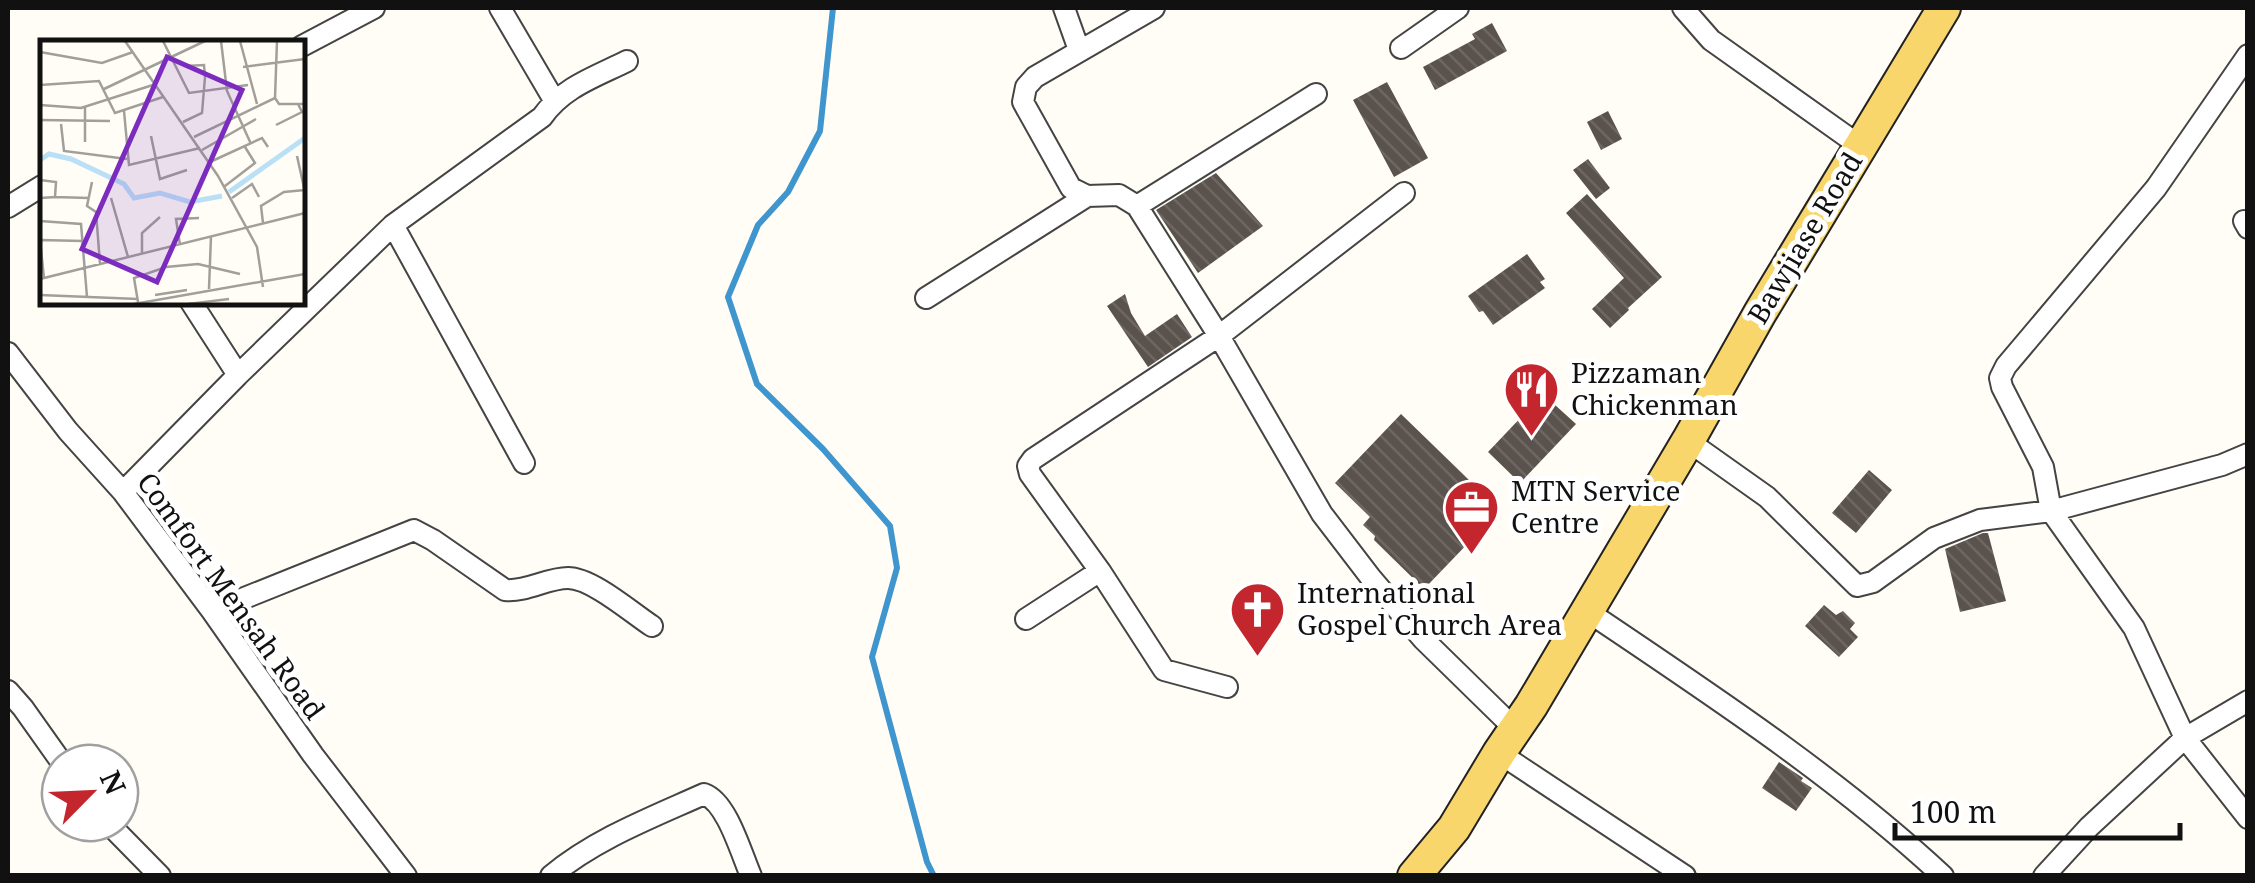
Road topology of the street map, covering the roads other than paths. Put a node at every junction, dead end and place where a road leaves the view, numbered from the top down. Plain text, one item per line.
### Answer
1 (374, 8) edge
2 (500, 8) edge
3 (1064, 8) edge
4 (1154, 8) edge
5 (1458, 8) edge
6 (1683, 8) edge
7 (1943, 8) edge
8 (305, 44) edge
9 (1402, 48) dead end
10 (1079, 50) junction
11 (2248, 55) edge
12 (627, 61) dead end
13 (1316, 94) dead end
14 (554, 100) junction
15 (1860, 146) junction
16 (40, 187) edge
17 (1404, 194) dead end
18 (1087, 196) junction
19 (1138, 206) junction
20 (8, 207) edge
21 (393, 225) junction
22 (926, 298) dead end
23 (194, 305) edge
24 (1219, 336) junction
25 (8, 354) edge
26 (238, 375) junction
27 (1688, 441) junction
28 (2248, 454) edge
29 (524, 463) dead end
30 (124, 492) junction
31 (2051, 511) junction
32 (1100, 571) junction
33 (212, 611) junction
34 (1587, 611) junction
35 (1026, 619) dead end
36 (652, 626) dead end
37 (1227, 687) dead end
38 (8, 691) edge
39 (2248, 701) edge
40 (2186, 738) junction
41 (1507, 741) junction
42 (48, 743) edge
43 (2248, 818) edge
44 (128, 843) edge
45 (160, 876) edge
46 (406, 876) edge
47 (551, 876) edge
48 (750, 876) edge
49 (1414, 876) edge
50 (1685, 876) edge
51 (1943, 876) edge
52 (2044, 876) edge

1 - 8 street
2 - 14 street
3 - 10 street
4 - 10 street
5 - 9 street
6 - 15 street
7 - 15 main road, Bawjiase Road
10 - 18 street
11 - 31 street
12 - 14 street
13 - 19 street
14 - 21 street
15 - 27 main road, Bawjiase Road
16 - 20 street
17 - 24 street
18 - 19 street
18 - 22 street
19 - 24 street
21 - 26 street
21 - 29 street
23 - 26 street
24 - 32 street
24 - 41 street
25 - 30 street, Comfort Mensah Road
26 - 30 street
27 - 31 street
27 - 34 main road, Bawjiase Road
28 - 31 street
30 - 33 street, Comfort Mensah Road
31 - 40 street
32 - 35 street
32 - 37 street
33 - 36 street
33 - 46 street, Comfort Mensah Road
34 - 41 main road, Bawjiase Road
34 - 51 street
38 - 42 street
39 - 40 street
40 - 43 street
40 - 52 street
41 - 49 main road, Bawjiase Road
41 - 50 street
44 - 45 street
47 - 48 street

